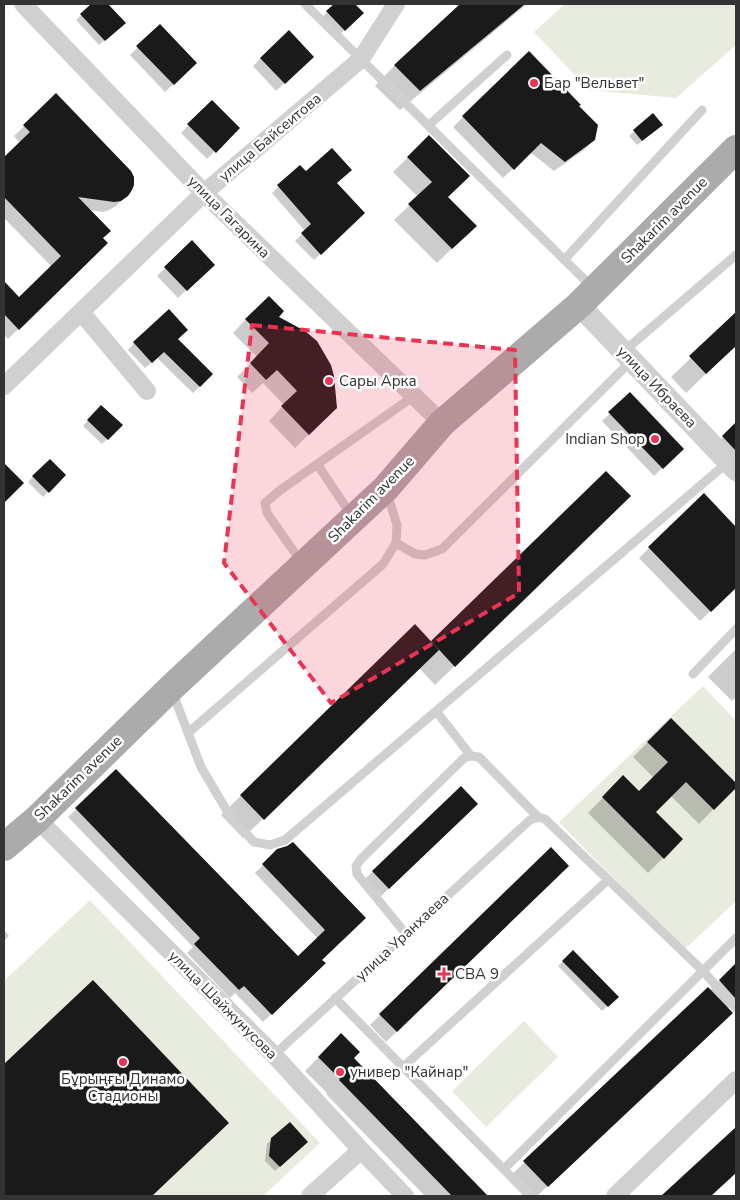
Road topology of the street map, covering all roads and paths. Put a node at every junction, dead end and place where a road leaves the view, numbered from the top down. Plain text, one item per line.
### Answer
1 (23, 4) edge
2 (305, 4) edge
3 (396, 4) edge
4 (507, 55) dead end
5 (361, 59) junction
6 (702, 110) dead end
7 (429, 126) junction
8 (736, 148) edge
9 (204, 194) junction
10 (736, 255) edge
11 (564, 260) junction
12 (587, 297) junction
13 (80, 312) junction
14 (628, 356) junction
15 (4, 386) edge
16 (147, 391) dead end
17 (414, 396) junction
18 (442, 424) junction
19 (317, 464) junction
20 (732, 466) edge
21 (386, 488) junction
22 (354, 518) junction
23 (396, 543) junction
24 (304, 565) junction
25 (736, 630) edge
26 (693, 674) dead end
27 (171, 688) junction
28 (436, 711) junction
29 (188, 733) junction
30 (471, 756) junction
31 (37, 818) junction
32 (534, 818) junction
33 (4, 847) edge
34 (608, 880) junction
35 (406, 934) junction
36 (736, 938) edge
37 (703, 971) junction
38 (335, 998) junction
39 (736, 1008) edge
40 (274, 1055) junction
41 (403, 1067) junction
42 (736, 1080) edge
43 (361, 1150) junction
44 (504, 1169) junction
45 (310, 1196) edge
46 (405, 1196) edge
47 (530, 1196) edge
48 (616, 1196) edge

1 - 9 street, улица Гагарина
2 - 5 lane
3 - 5 street, улица Байсеитова
4 - 7 lane
5 - 7 lane
5 - 9 street, улица Байсеитова
6 - 11 lane
7 - 11 lane
8 - 12 main road, Shakarim avenue
9 - 13 street, улица Байсеитова
9 - 17 street, улица Гагарина
10 - 14 lane
11 - 12 lane
12 - 14 street, улица Ибраева
12 - 18 main road, Shakarim avenue
13 - 15 street, улица Байсеитова
13 - 16 street
14 - 20 street, улица Ибраева
14 - 23 lane
17 - 18 street, улица Гагарина
17 - 19 lane
18 - 21 main road, Shakarim avenue
19 - 22 lane
19 - 24 lane
20 - 28 lane
21 - 22 main road, Shakarim avenue
21 - 23 lane
22 - 24 main road, Shakarim avenue
23 - 29 lane
24 - 27 main road, Shakarim avenue
25 - 26 lane
27 - 29 lane
27 - 31 main road, Shakarim avenue
28 - 29 lane
28 - 30 lane
30 - 32 lane
30 - 35 lane
31 - 33 main road, Shakarim avenue
31 - 40 street, улица Шайжунусова
32 - 34 lane
32 - 35 lane, улица Уранхаева
34 - 37 lane
34 - 41 lane
35 - 38 lane, улица Уранхаева
36 - 37 lane
37 - 39 lane
37 - 44 lane
38 - 40 lane, улица Уранхаева
38 - 41 lane
40 - 43 street, улица Шайжунусова
41 - 44 lane
42 - 48 street
43 - 45 street
43 - 46 street, улица Шайжунусова
44 - 47 lane

